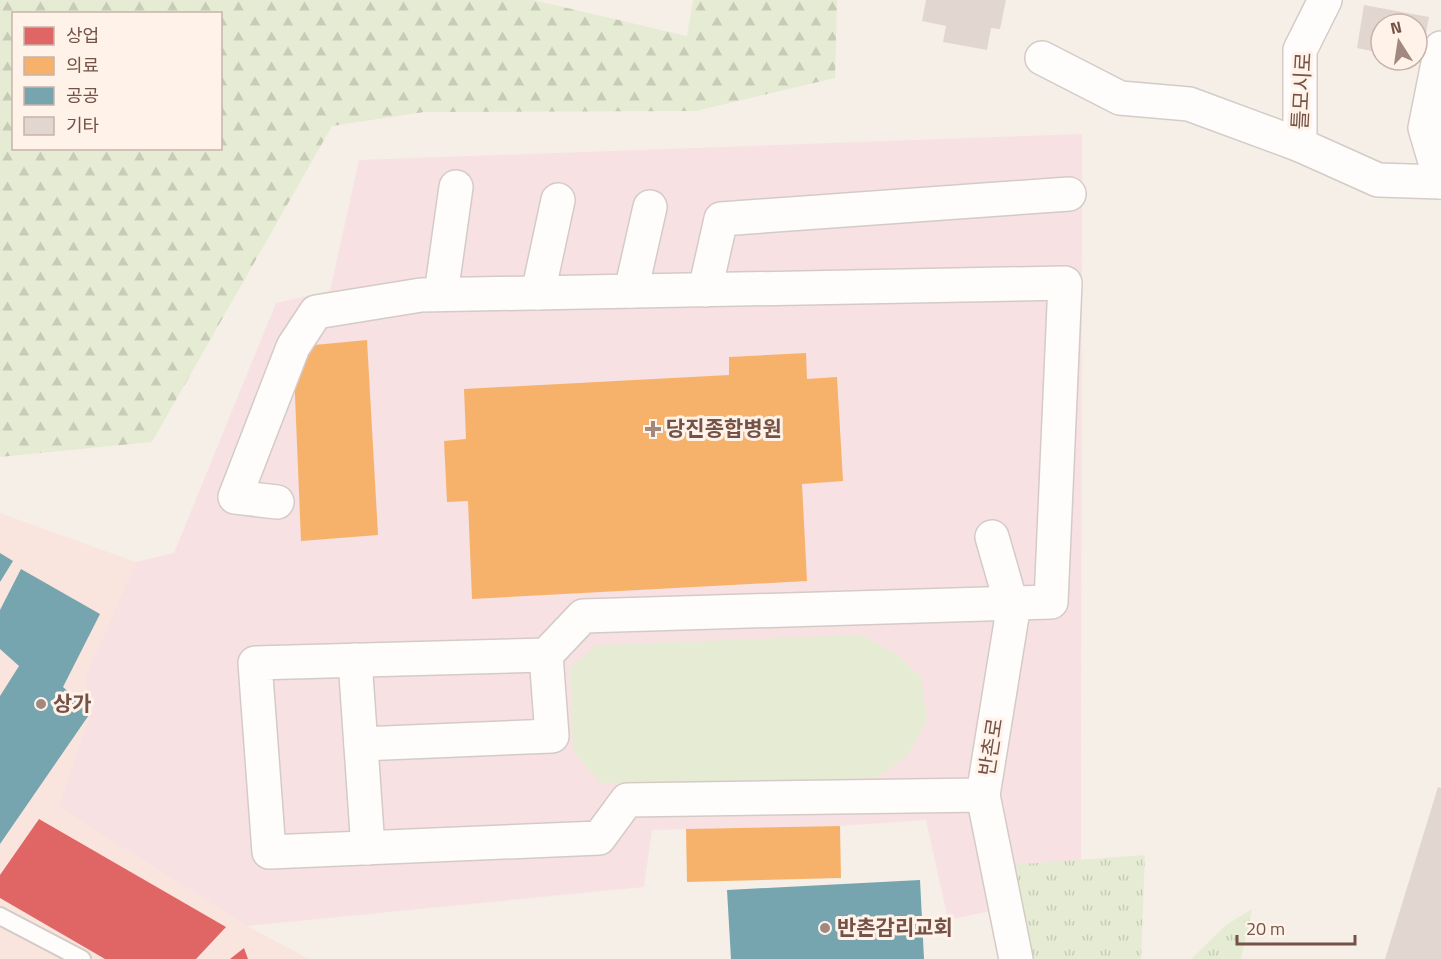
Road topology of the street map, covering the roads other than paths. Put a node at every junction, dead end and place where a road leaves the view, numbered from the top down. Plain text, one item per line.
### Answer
1 (1324, 0) edge
2 (1441, 48) edge
3 (1042, 58) dead end
4 (1300, 146) junction
5 (1441, 182) edge
6 (456, 187) dead end
7 (1069, 194) dead end
8 (558, 200) dead end
9 (650, 207) dead end
10 (705, 290) junction
11 (631, 291) junction
12 (538, 293) junction
13 (441, 294) junction
14 (277, 502) dead end
15 (992, 537) dead end
16 (1011, 603) junction
17 (546, 655) junction
18 (356, 660) junction
19 (361, 744) junction
20 (983, 795) junction
21 (368, 848) junction
22 (0, 916) edge
23 (82, 959) edge
24 (1016, 959) edge

1 - 4 street, 틀모시로
2 - 5 street
3 - 4 street
4 - 5 street, 틀모시로
6 - 13 street
7 - 10 street
8 - 12 street
9 - 11 street
10 - 11 street
10 - 16 street
11 - 12 street
12 - 13 street
13 - 14 street
15 - 16 street, 반촌로
16 - 17 street
16 - 20 street, 반촌로
17 - 18 street
17 - 19 street
18 - 19 street
18 - 21 street
19 - 21 street
20 - 21 street
20 - 24 street, 반촌로
22 - 23 lane

